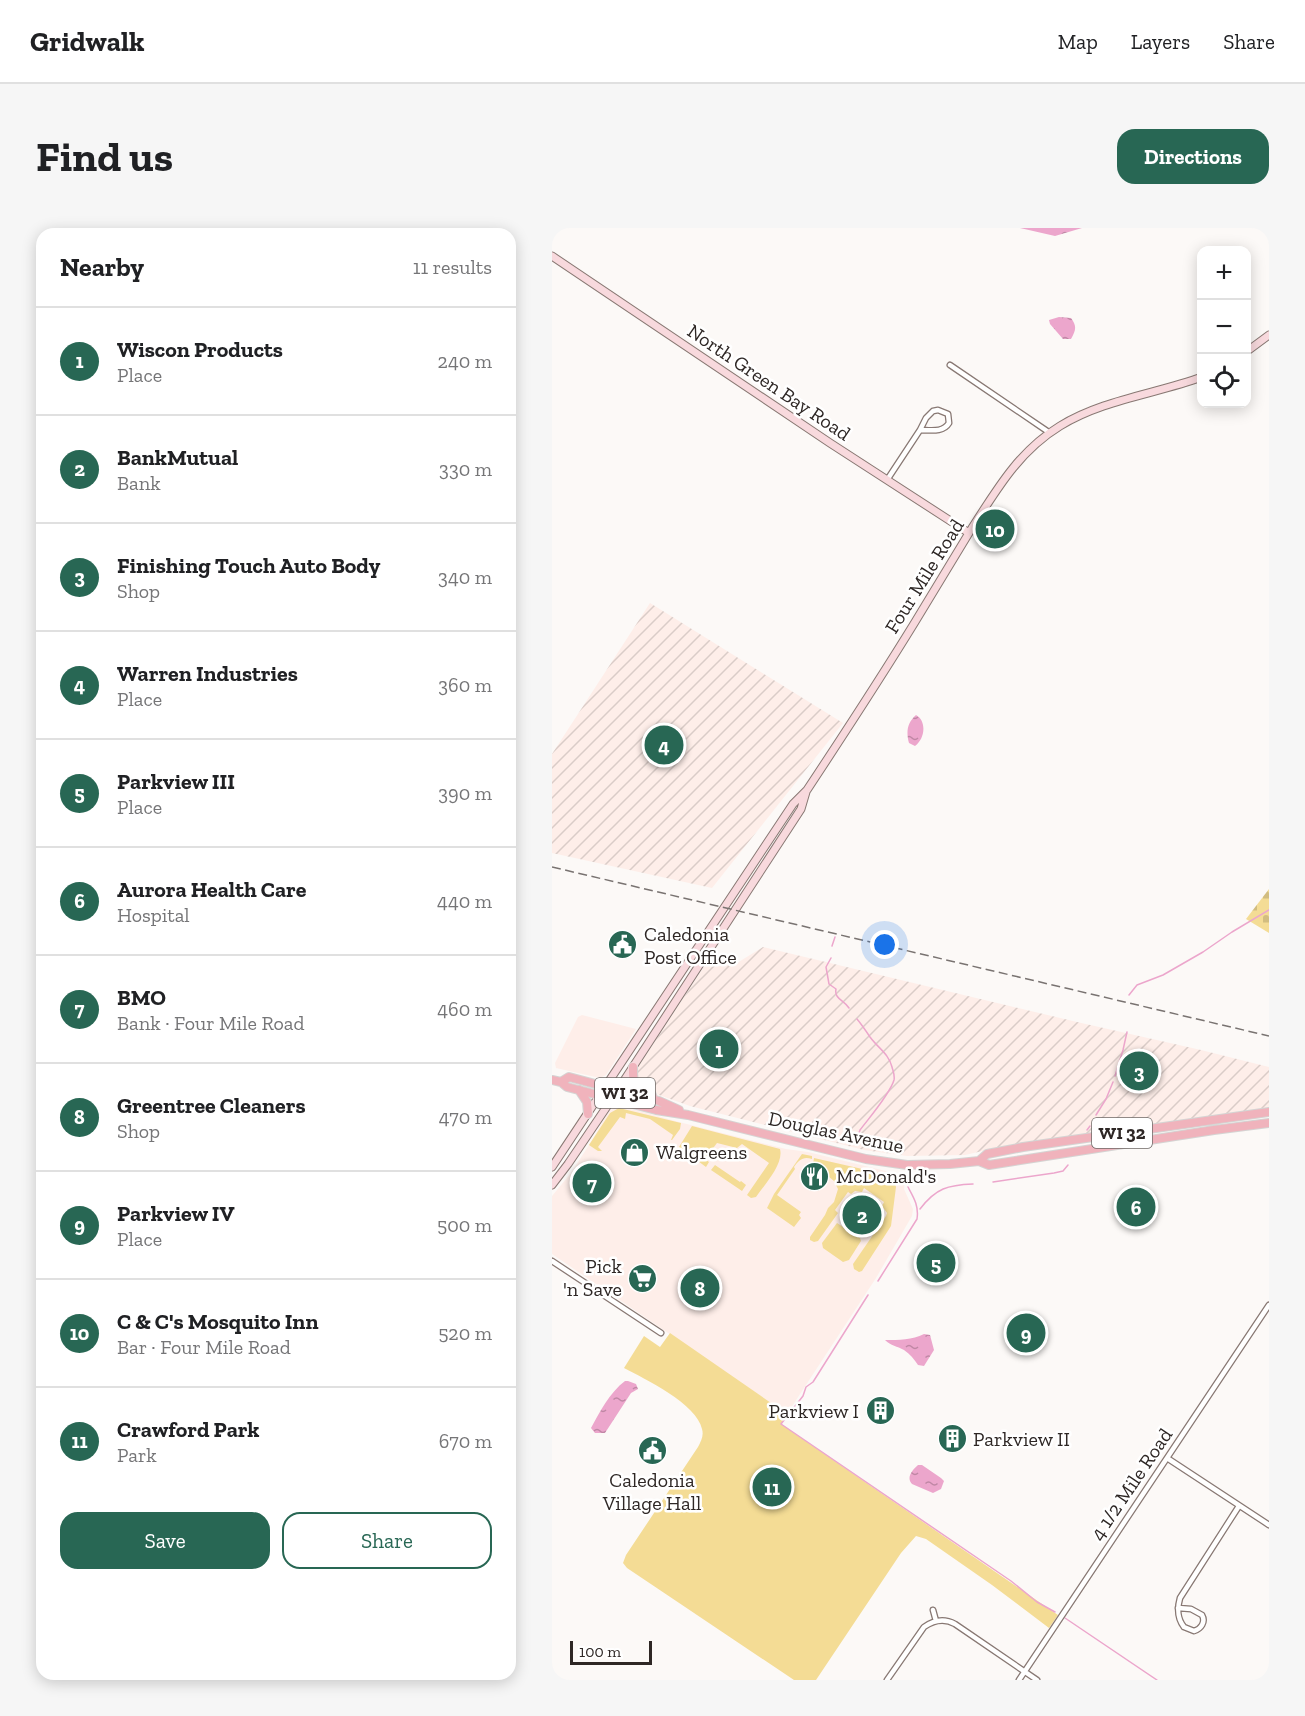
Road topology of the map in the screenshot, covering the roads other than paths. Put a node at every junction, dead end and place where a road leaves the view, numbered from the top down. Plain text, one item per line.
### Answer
1 (552, 256) edge
2 (1269, 335) edge
3 (1251, 348) edge
4 (950, 365) dead end
5 (1197, 379) edge
6 (920, 430) junction
7 (1050, 433) junction
8 (887, 480) junction
9 (969, 533) junction
10 (807, 790) junction
11 (633, 1067) junction
12 (552, 1080) edge
13 (561, 1082) junction
14 (606, 1088) junction
15 (579, 1090) junction
16 (617, 1091) junction
17 (601, 1096) junction
18 (612, 1099) junction
19 (654, 1100) junction
20 (1269, 1112) edge
21 (588, 1114) junction
22 (688, 1115) junction
23 (1269, 1123) edge
24 (978, 1161) junction
25 (552, 1167) edge
26 (552, 1185) edge
27 (552, 1261) edge
28 (1269, 1305) edge
29 (661, 1333) dead end
30 (1167, 1458) junction
31 (1239, 1506) junction
32 (1269, 1525) edge
33 (1178, 1608) junction
34 (933, 1610) dead end
35 (936, 1621) junction
36 (1024, 1671) junction
37 (887, 1680) edge
38 (1019, 1680) edge
39 (1037, 1680) edge

1 - 8 street, North Green Bay Road
2 - 3 street
4 - 7 street
5 - 7 street, Four Mile Road
6 - 6 street
6 - 8 street
7 - 9 street, Four Mile Road
8 - 9 street, North Green Bay Road
9 - 10 street, Four Mile Road
10 - 11 street, Four Mile Road
10 - 14 street, Four Mile Road
11 - 16 street, Four Mile Road
11 - 19 main road
12 - 13 main road, Douglas Avenue / WI 32
13 - 14 main road, Douglas Avenue / WI 32
13 - 15 main road, Douglas Avenue / WI 32
14 - 16 main road, Douglas Avenue / WI 32
14 - 17 street, Four Mile Road
15 - 17 main road, Douglas Avenue / WI 32
15 - 21 main road
16 - 18 street, Four Mile Road
16 - 19 main road, Douglas Avenue / WI 32
17 - 18 main road, Douglas Avenue / WI 32
17 - 21 street, Four Mile Road
18 - 22 main road, Douglas Avenue / WI 32
18 - 26 street, Four Mile Road
19 - 22 main road, Douglas Avenue / WI 32
20 - 24 main road, Douglas Avenue / WI 32
21 - 25 street, Four Mile Road
22 - 24 main road, Douglas Avenue / WI 32
23 - 24 main road, Douglas Avenue / WI 32
27 - 29 street
28 - 30 street, 4 1/2 Mile Road
30 - 31 street
30 - 36 street, 4 1/2 Mile Road
31 - 32 street
31 - 33 street
33 - 33 street
34 - 35 street
35 - 36 street
35 - 37 street
36 - 38 street, 4 1/2 Mile Road
36 - 39 street

